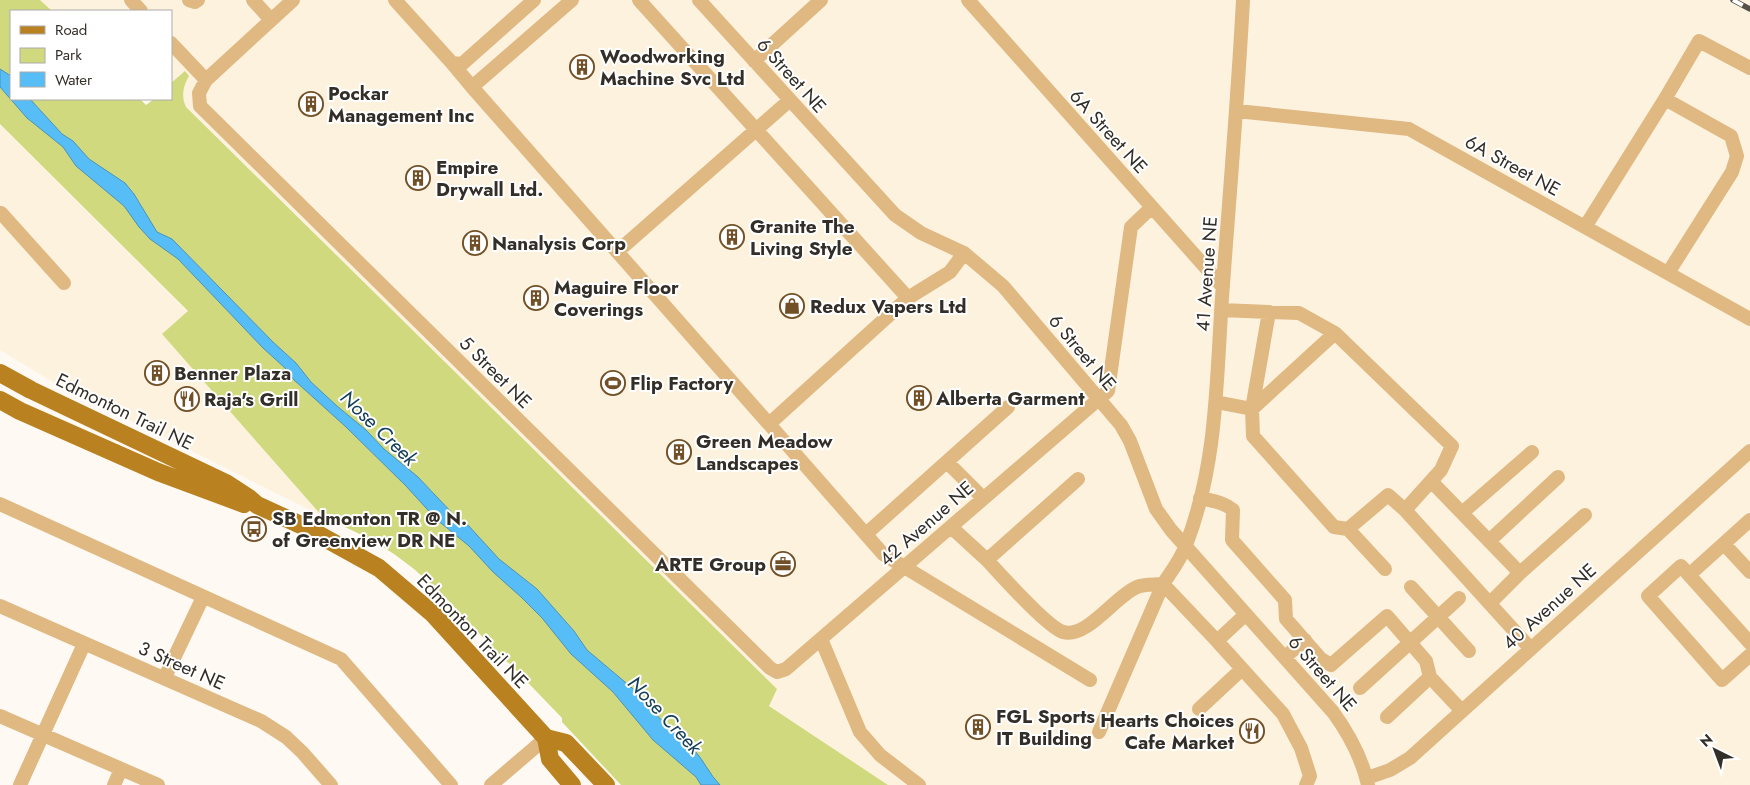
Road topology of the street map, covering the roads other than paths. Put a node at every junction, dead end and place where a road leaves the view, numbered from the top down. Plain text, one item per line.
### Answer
1 (131, 0) edge
2 (189, 0) edge
3 (198, 0) edge
4 (253, 0) edge
5 (293, 0) edge
6 (395, 0) edge
7 (534, 0) edge
8 (572, 0) edge
9 (638, 0) edge
10 (699, 0) edge
11 (821, 0) edge
12 (968, 0) edge
13 (1243, 0) edge
14 (140, 10) edge
15 (271, 20) junction
16 (172, 44) edge
17 (754, 61) junction
18 (452, 63) junction
19 (1750, 68) edge
20 (206, 80) junction
21 (472, 87) junction
22 (1666, 99) junction
23 (790, 100) junction
24 (1237, 111) junction
25 (756, 129) junction
26 (1152, 207) junction
27 (1, 213) edge
28 (1585, 227) junction
29 (617, 252) junction
30 (964, 253) junction
31 (1668, 273) junction
32 (64, 283) dead end
33 (1223, 287) junction
34 (908, 298) junction
35 (1221, 310) junction
36 (1269, 312) junction
37 (1750, 319) edge
38 (1335, 333) junction
39 (0, 373) edge
40 (1098, 399) junction
41 (0, 400) edge
42 (1216, 402) junction
43 (1008, 407) dead end
44 (1252, 409) junction
45 (768, 424) junction
46 (1750, 451) edge
47 (1532, 452) dead end
48 (947, 462) junction
49 (1558, 476) dead end
50 (1078, 479) dead end
51 (1431, 481) junction
52 (983, 498) junction
53 (1200, 498) junction
54 (0, 504) edge
55 (257, 505) junction
56 (1405, 510) junction
57 (1462, 513) junction
58 (1585, 515) dead end
59 (1750, 520) edge
60 (951, 526) junction
61 (1348, 529) junction
62 (866, 534) junction
63 (1489, 541) junction
64 (1724, 544) junction
65 (1186, 546) junction
66 (987, 560) junction
67 (905, 566) junction
68 (1385, 569) dead end
69 (1520, 572) junction
70 (1750, 572) edge
71 (1689, 575) junction
72 (1163, 584) junction
73 (1411, 587) dead end
74 (203, 597) junction
75 (1459, 598) dead end
76 (1490, 603) junction
77 (0, 606) edge
78 (1246, 614) junction
79 (1438, 618) junction
80 (821, 639) junction
81 (1305, 640) junction
82 (1217, 641) junction
83 (1410, 643) junction
84 (1750, 643) edge
85 (84, 644) junction
86 (1530, 648) junction
87 (1468, 651) dead end
88 (1750, 655) edge
89 (1285, 657) junction
90 (1242, 669) junction
91 (778, 672) joint
92 (165, 677) junction
93 (1430, 678) junction
94 (1090, 680) dead end
95 (1360, 688) dead end
96 (1200, 708) dead end
97 (1462, 710) junction
98 (0, 716) edge
99 (1387, 717) dead end
100 (1099, 732) dead end
101 (42, 735) junction
102 (546, 738) junction
103 (121, 769) junction
104 (1367, 782) edge
105 (20, 785) edge
106 (114, 785) edge
107 (158, 785) edge
108 (331, 785) edge
109 (451, 785) edge
110 (491, 785) edge
111 (572, 785) edge
112 (606, 785) edge
113 (919, 785) edge
114 (1306, 785) edge

1 - 14 street
2 - 3 street
4 - 15 street
5 - 15 street
6 - 18 street
7 - 18 street
8 - 21 street
9 - 25 street
10 - 17 street, 6 Street NE
11 - 17 street
12 - 26 street, 6A Street NE
13 - 24 street, 41 Avenue NE
15 - 20 street
16 - 20 street
17 - 23 street, 6 Street NE
18 - 21 street
19 - 22 street
20 - 91 street, 5 Street NE
21 - 29 street
22 - 28 street
22 - 31 street
23 - 25 street
23 - 30 street, 6 Street NE
24 - 28 street, 6A Street NE
24 - 33 street, 41 Avenue NE
25 - 29 street
25 - 34 street
26 - 33 street, 6A Street NE
26 - 40 street, 42 Avenue NE
27 - 32 street
28 - 31 street, 6A Street NE
29 - 45 street
30 - 34 street
30 - 40 street, 6 Street NE
31 - 37 street, 6A Street NE
33 - 35 street, 41 Avenue NE
34 - 45 street
35 - 36 street
35 - 42 street, 41 Avenue NE
36 - 38 street
36 - 44 street
38 - 44 street
38 - 51 street
39 - 55 main road, Edmonton Trail NE
40 - 52 street, 42 Avenue NE
40 - 65 street, 6 Street NE
41 - 55 main road, Edmonton Trail NE
42 - 44 street
42 - 53 street, 41 Avenue NE
43 - 48 street
44 - 61 street
45 - 62 street
46 - 86 street, 40 Avenue NE
47 - 57 street
48 - 52 street
48 - 62 street
49 - 63 street
50 - 66 street
51 - 56 street
51 - 57 street
52 - 60 street, 42 Avenue NE
53 - 65 street, 41 Avenue NE
53 - 81 street
54 - 74 street
55 - 102 main road, Edmonton Trail NE
56 - 61 street
56 - 76 street
57 - 63 street
58 - 69 street
59 - 64 street
60 - 66 street
60 - 67 street, 42 Avenue NE
61 - 68 street
62 - 67 street
63 - 69 street
64 - 70 street
64 - 71 street
65 - 72 street, 41 Avenue NE
65 - 78 street, 6 Street NE
66 - 72 street
67 - 80 street, 42 Avenue NE
67 - 94 street
69 - 76 street
71 - 84 street
71 - 88 street
72 - 82 street
72 - 100 street, 41 Avenue NE
73 - 79 street
74 - 92 street
74 - 109 street
75 - 79 street
76 - 86 street
77 - 85 street, 3 Street NE
78 - 82 street
78 - 89 street, 6 Street NE
79 - 83 street
79 - 87 street
80 - 91 street, 42 Avenue NE
80 - 113 street
81 - 83 street
81 - 89 street
82 - 90 street
83 - 93 street
83 - 95 street
85 - 92 street, 3 Street NE
85 - 101 street
86 - 97 street, 40 Avenue NE
89 - 104 street, 6 Street NE
90 - 96 street
90 - 114 street
92 - 108 street, 3 Street NE
93 - 97 street
93 - 99 street
97 - 104 street, 40 Avenue NE
98 - 101 street
101 - 103 street
101 - 105 street
102 - 110 street
102 - 111 main road, Edmonton Trail NE
102 - 112 main road, Edmonton Trail NE
103 - 106 street
103 - 107 street

